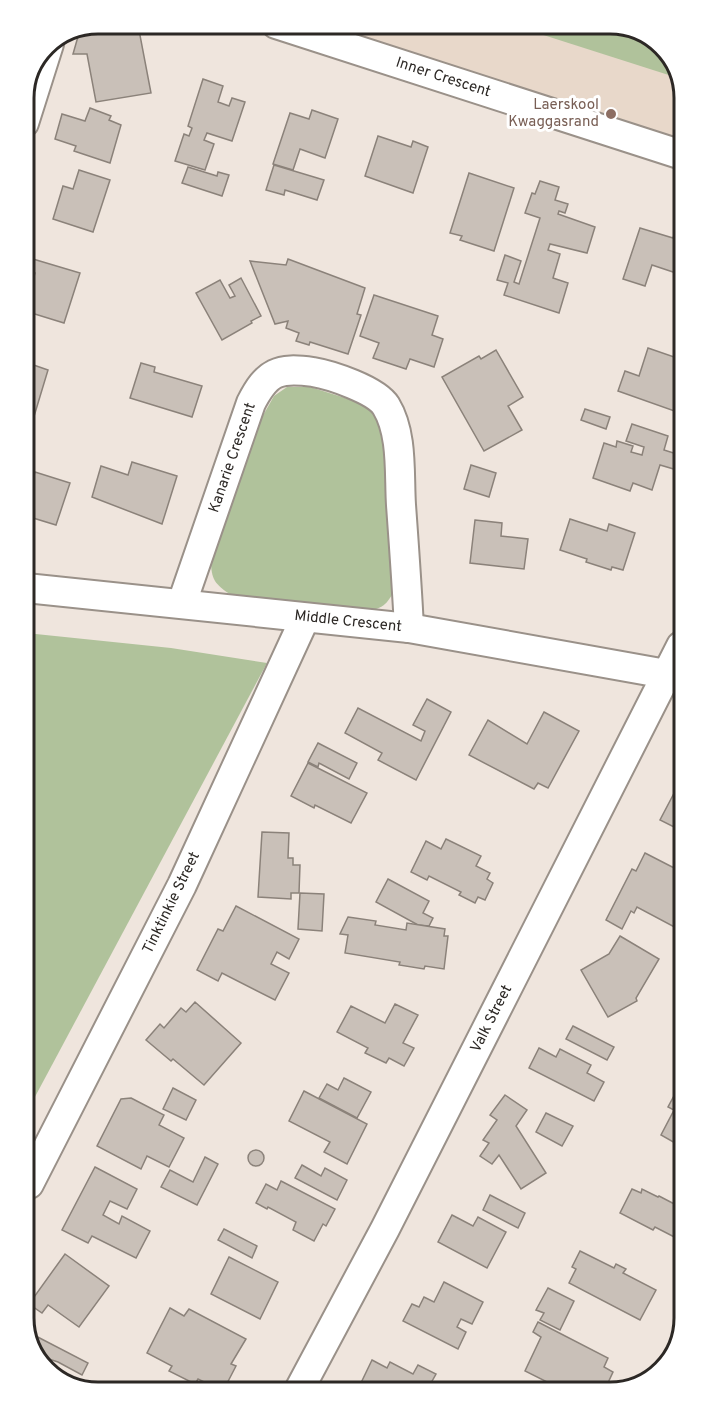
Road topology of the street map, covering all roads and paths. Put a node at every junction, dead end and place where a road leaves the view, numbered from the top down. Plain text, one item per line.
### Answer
1 (308, 34) edge
2 (674, 152) edge
3 (35, 589) edge
4 (182, 603) junction
5 (305, 618) junction
6 (409, 628) junction
7 (674, 659) edge
8 (666, 674) junction
9 (34, 1174) edge
10 (304, 1381) edge

1 - 2 street, Inner Crescent
3 - 4 street, Middle Crescent
4 - 5 street, Middle Crescent
4 - 6 street, Kanarie Crescent
5 - 6 street, Middle Crescent
5 - 9 street, Tinktinkie Street
6 - 8 street, Middle Crescent
7 - 8 street, Valk Street
8 - 10 street, Valk Street

